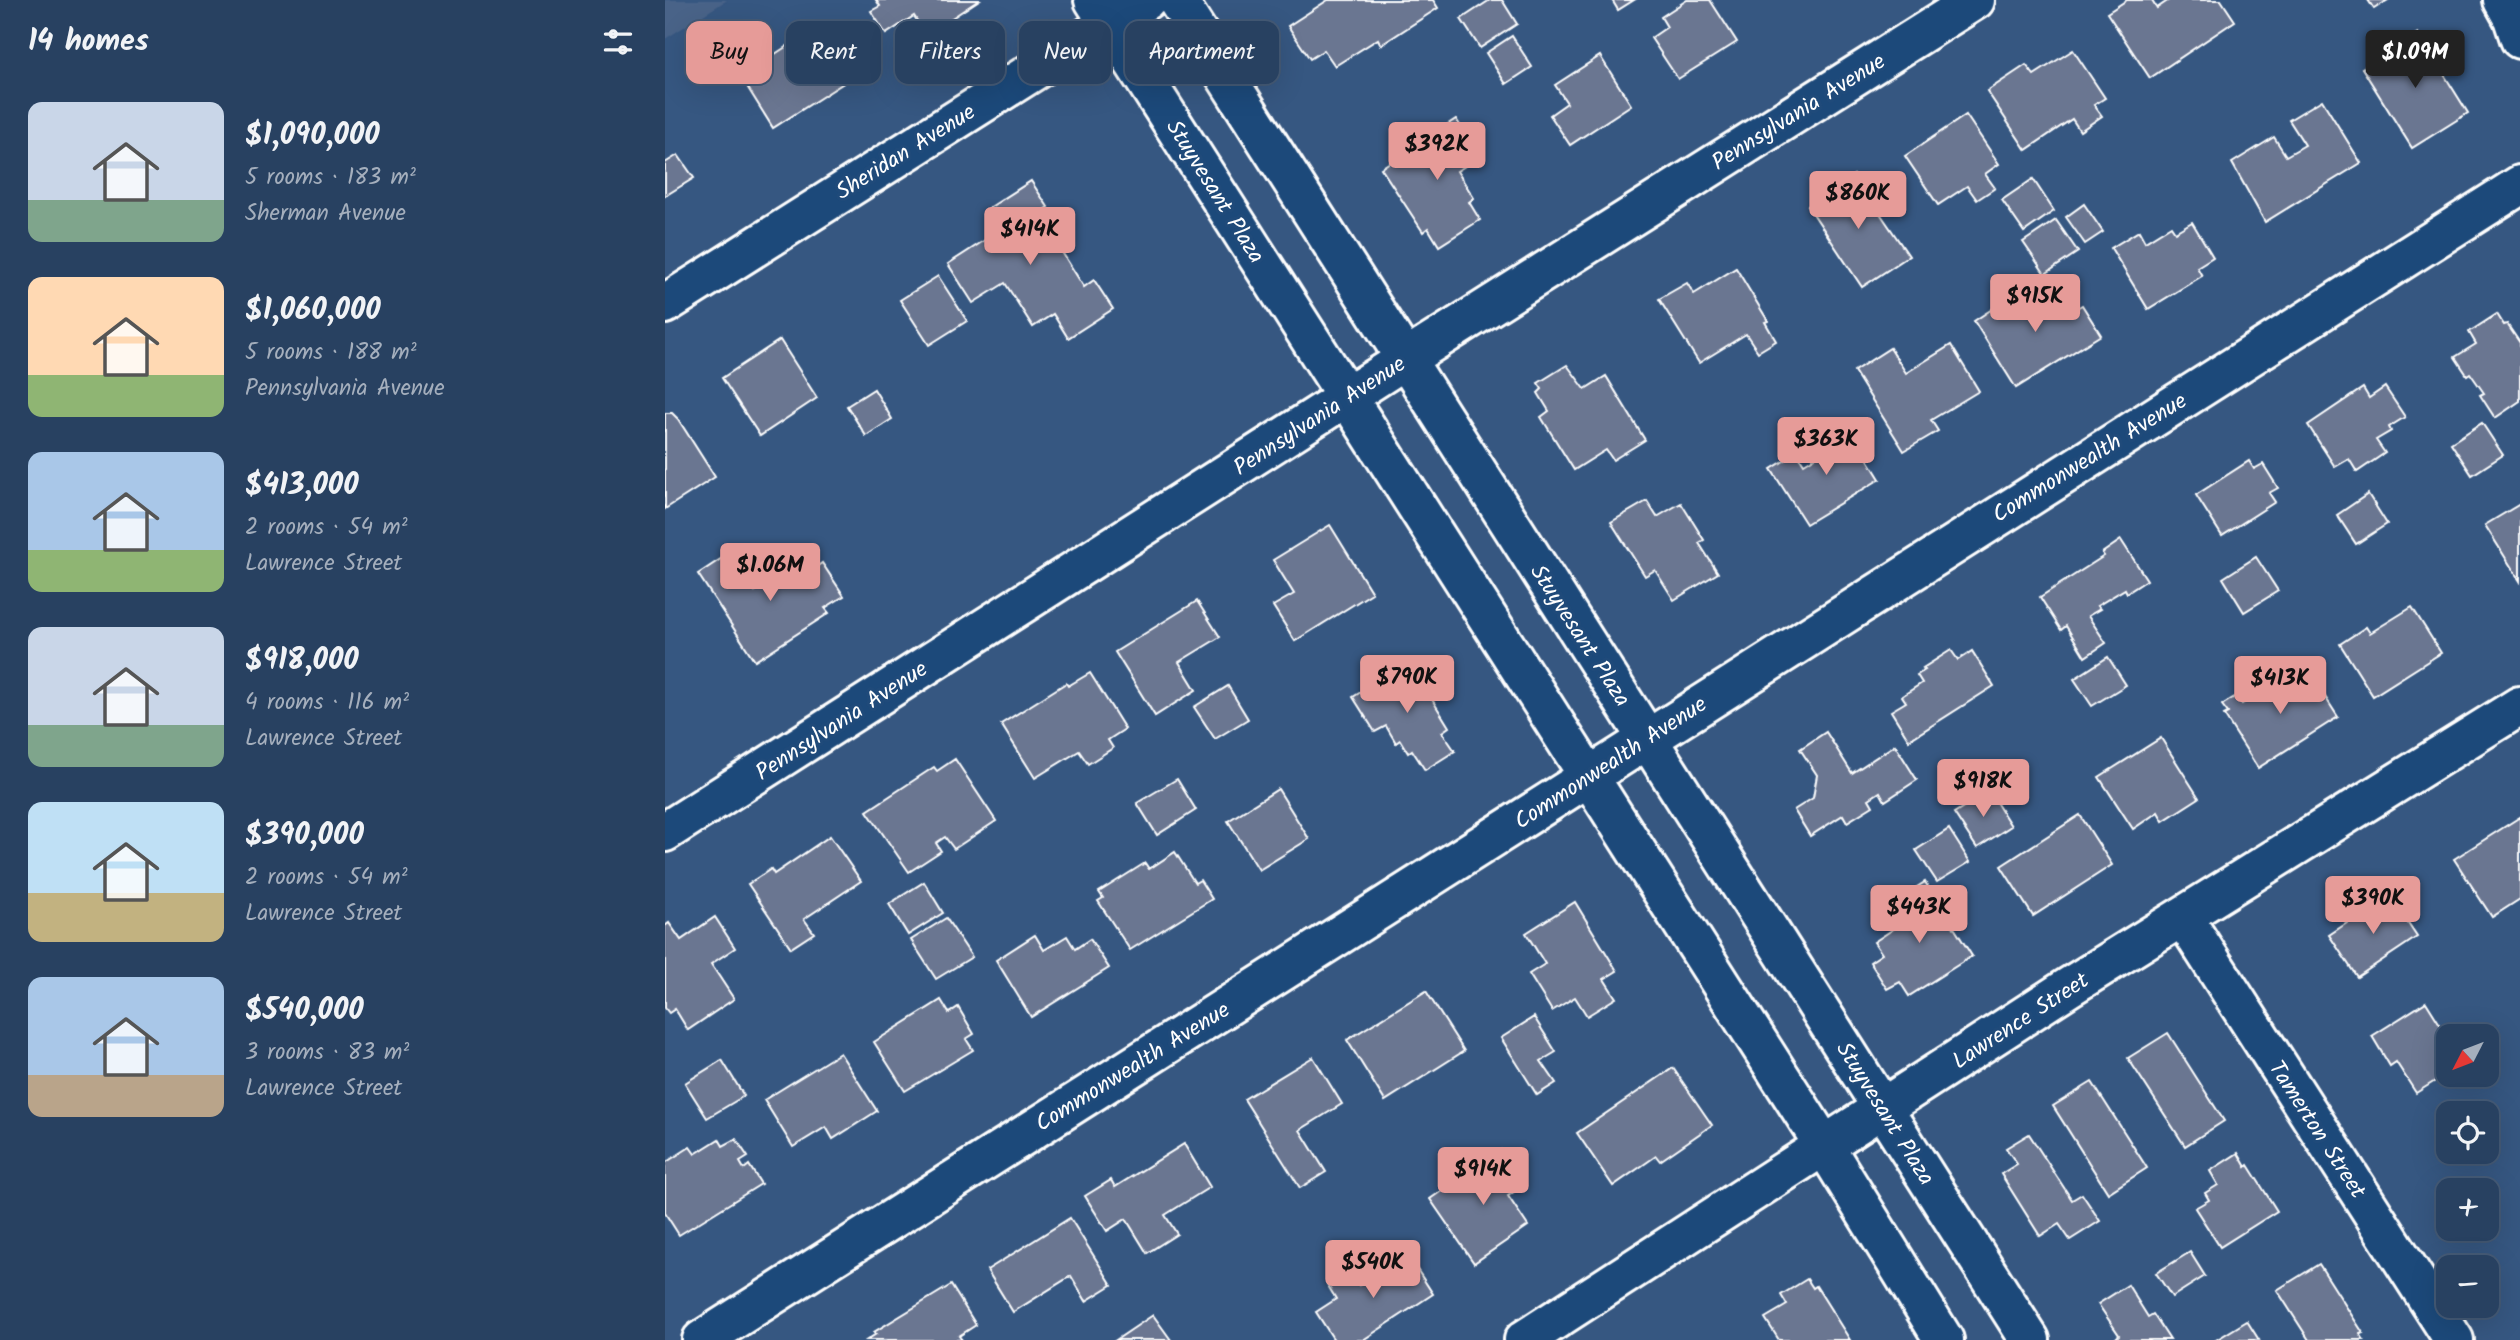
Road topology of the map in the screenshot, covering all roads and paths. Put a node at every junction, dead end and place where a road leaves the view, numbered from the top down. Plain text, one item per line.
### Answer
1 (1146, 0) edge
2 (1177, 0) edge
3 (1975, 0) edge
4 (2503, 0) edge
5 (1102, 11) edge
6 (2520, 39) edge
7 (2520, 186) edge
8 (665, 304) edge
9 (1406, 359) junction
10 (1347, 398) junction
11 (2520, 706) edge
12 (1646, 738) junction
13 (1587, 776) junction
14 (665, 832) edge
15 (2183, 918) junction
16 (1884, 1108) junction
17 (1825, 1147) junction
18 (702, 1340) edge
19 (1524, 1340) edge
20 (1944, 1340) edge
21 (2031, 1340) edge
22 (2454, 1340) edge

1 - 5 street, Sheridan Avenue
2 - 9 street, Stuyvesant Plaza
3 - 9 street, Pennsylvania Avenue
4 - 6 street
5 - 8 street, Sheridan Avenue
5 - 10 street, Stuyvesant Plaza
7 - 12 street, Commonwealth Avenue
9 - 10 street, Pennsylvania Avenue
9 - 12 street, Stuyvesant Plaza
10 - 13 street, Stuyvesant Plaza
10 - 14 street, Pennsylvania Avenue
11 - 15 street, Lawrence Street
12 - 13 street, Commonwealth Avenue
12 - 16 street, Stuyvesant Plaza
13 - 17 street, Stuyvesant Plaza
13 - 18 street, Commonwealth Avenue
15 - 16 street, Lawrence Street
15 - 22 street, Tamerton Street
16 - 17 street, Lawrence Street
16 - 21 street, Stuyvesant Plaza
17 - 19 street, Lawrence Street
17 - 20 street, Stuyvesant Plaza

